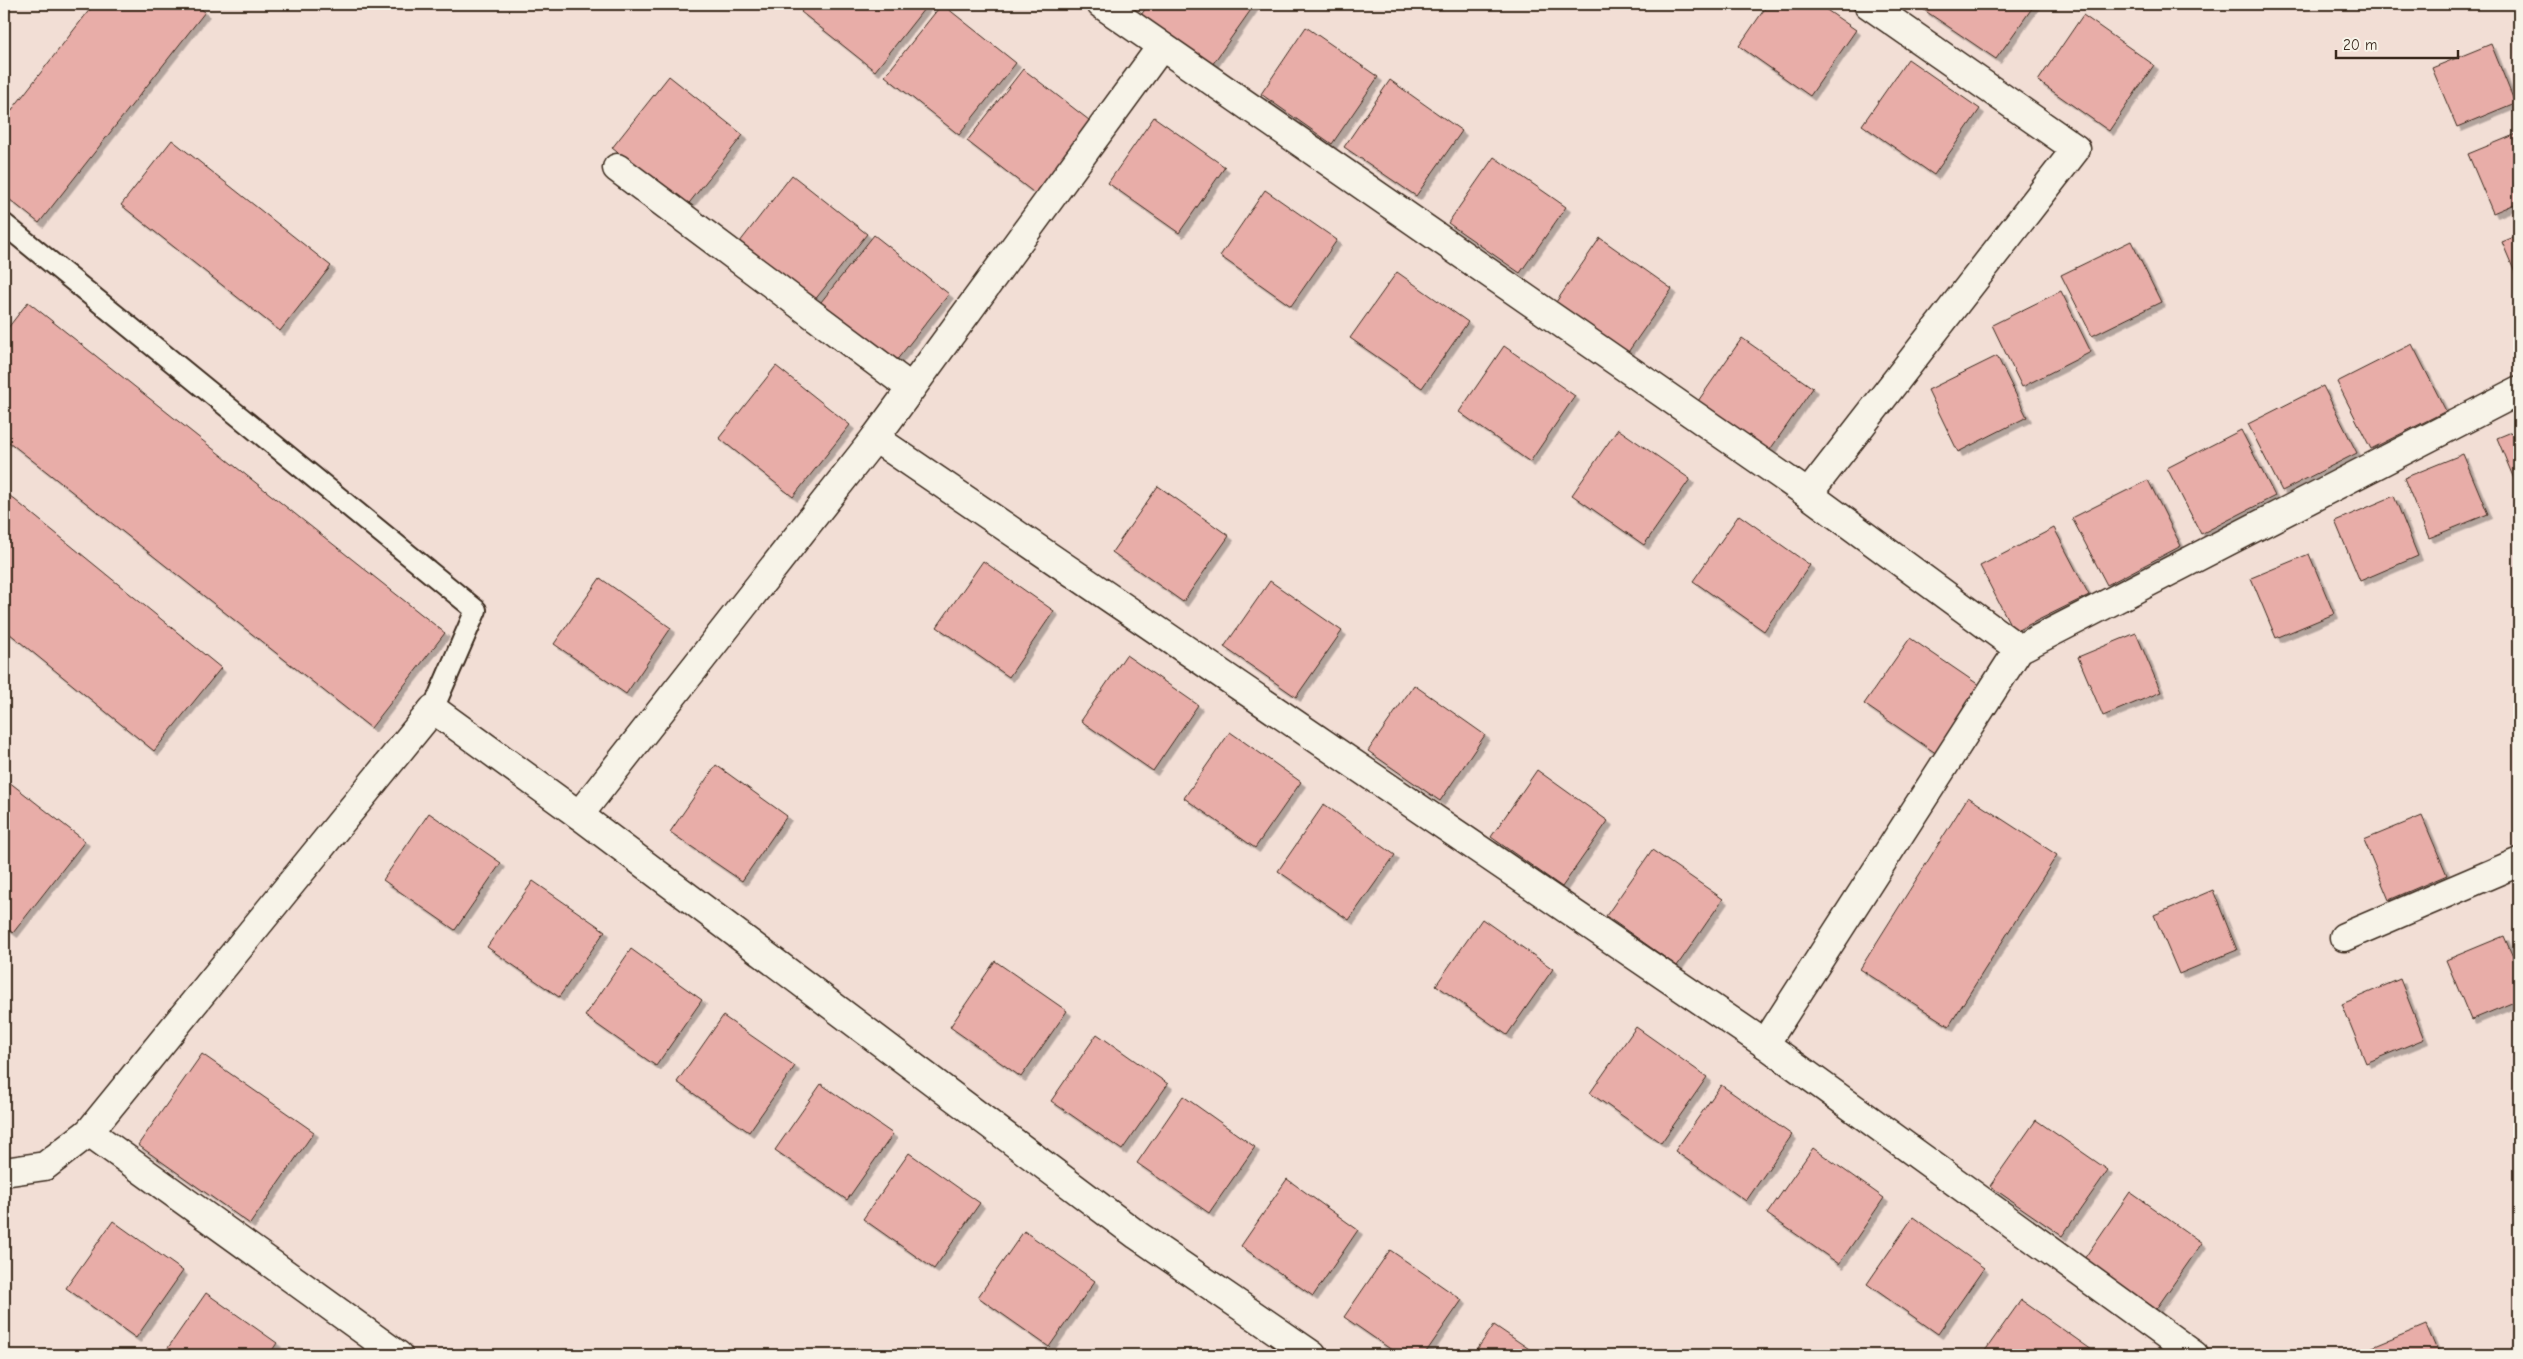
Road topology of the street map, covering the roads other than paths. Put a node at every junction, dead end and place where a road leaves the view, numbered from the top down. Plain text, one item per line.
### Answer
1 (1101, 4) edge
2 (1868, 4) edge
3 (1161, 47) junction
4 (617, 168) dead end
5 (4, 224) edge
6 (911, 388) junction
7 (2519, 391) edge
8 (875, 438) junction
9 (1808, 494) junction
10 (2019, 649) junction
11 (433, 708) junction
12 (579, 815) junction
13 (2519, 862) edge
14 (2344, 937) dead end
15 (1765, 1044) junction
16 (89, 1132) junction
17 (4, 1172) edge
18 (398, 1355) edge
19 (1312, 1355) edge
20 (2194, 1355) edge

1 - 3 street
2 - 9 street
3 - 6 street
3 - 9 street
4 - 6 street
5 - 11 lane
6 - 8 street
7 - 10 street
8 - 12 street
8 - 15 street
9 - 10 street
10 - 15 street
11 - 12 street
11 - 16 street
12 - 19 street
13 - 14 street
15 - 20 street
16 - 17 street
16 - 18 street

